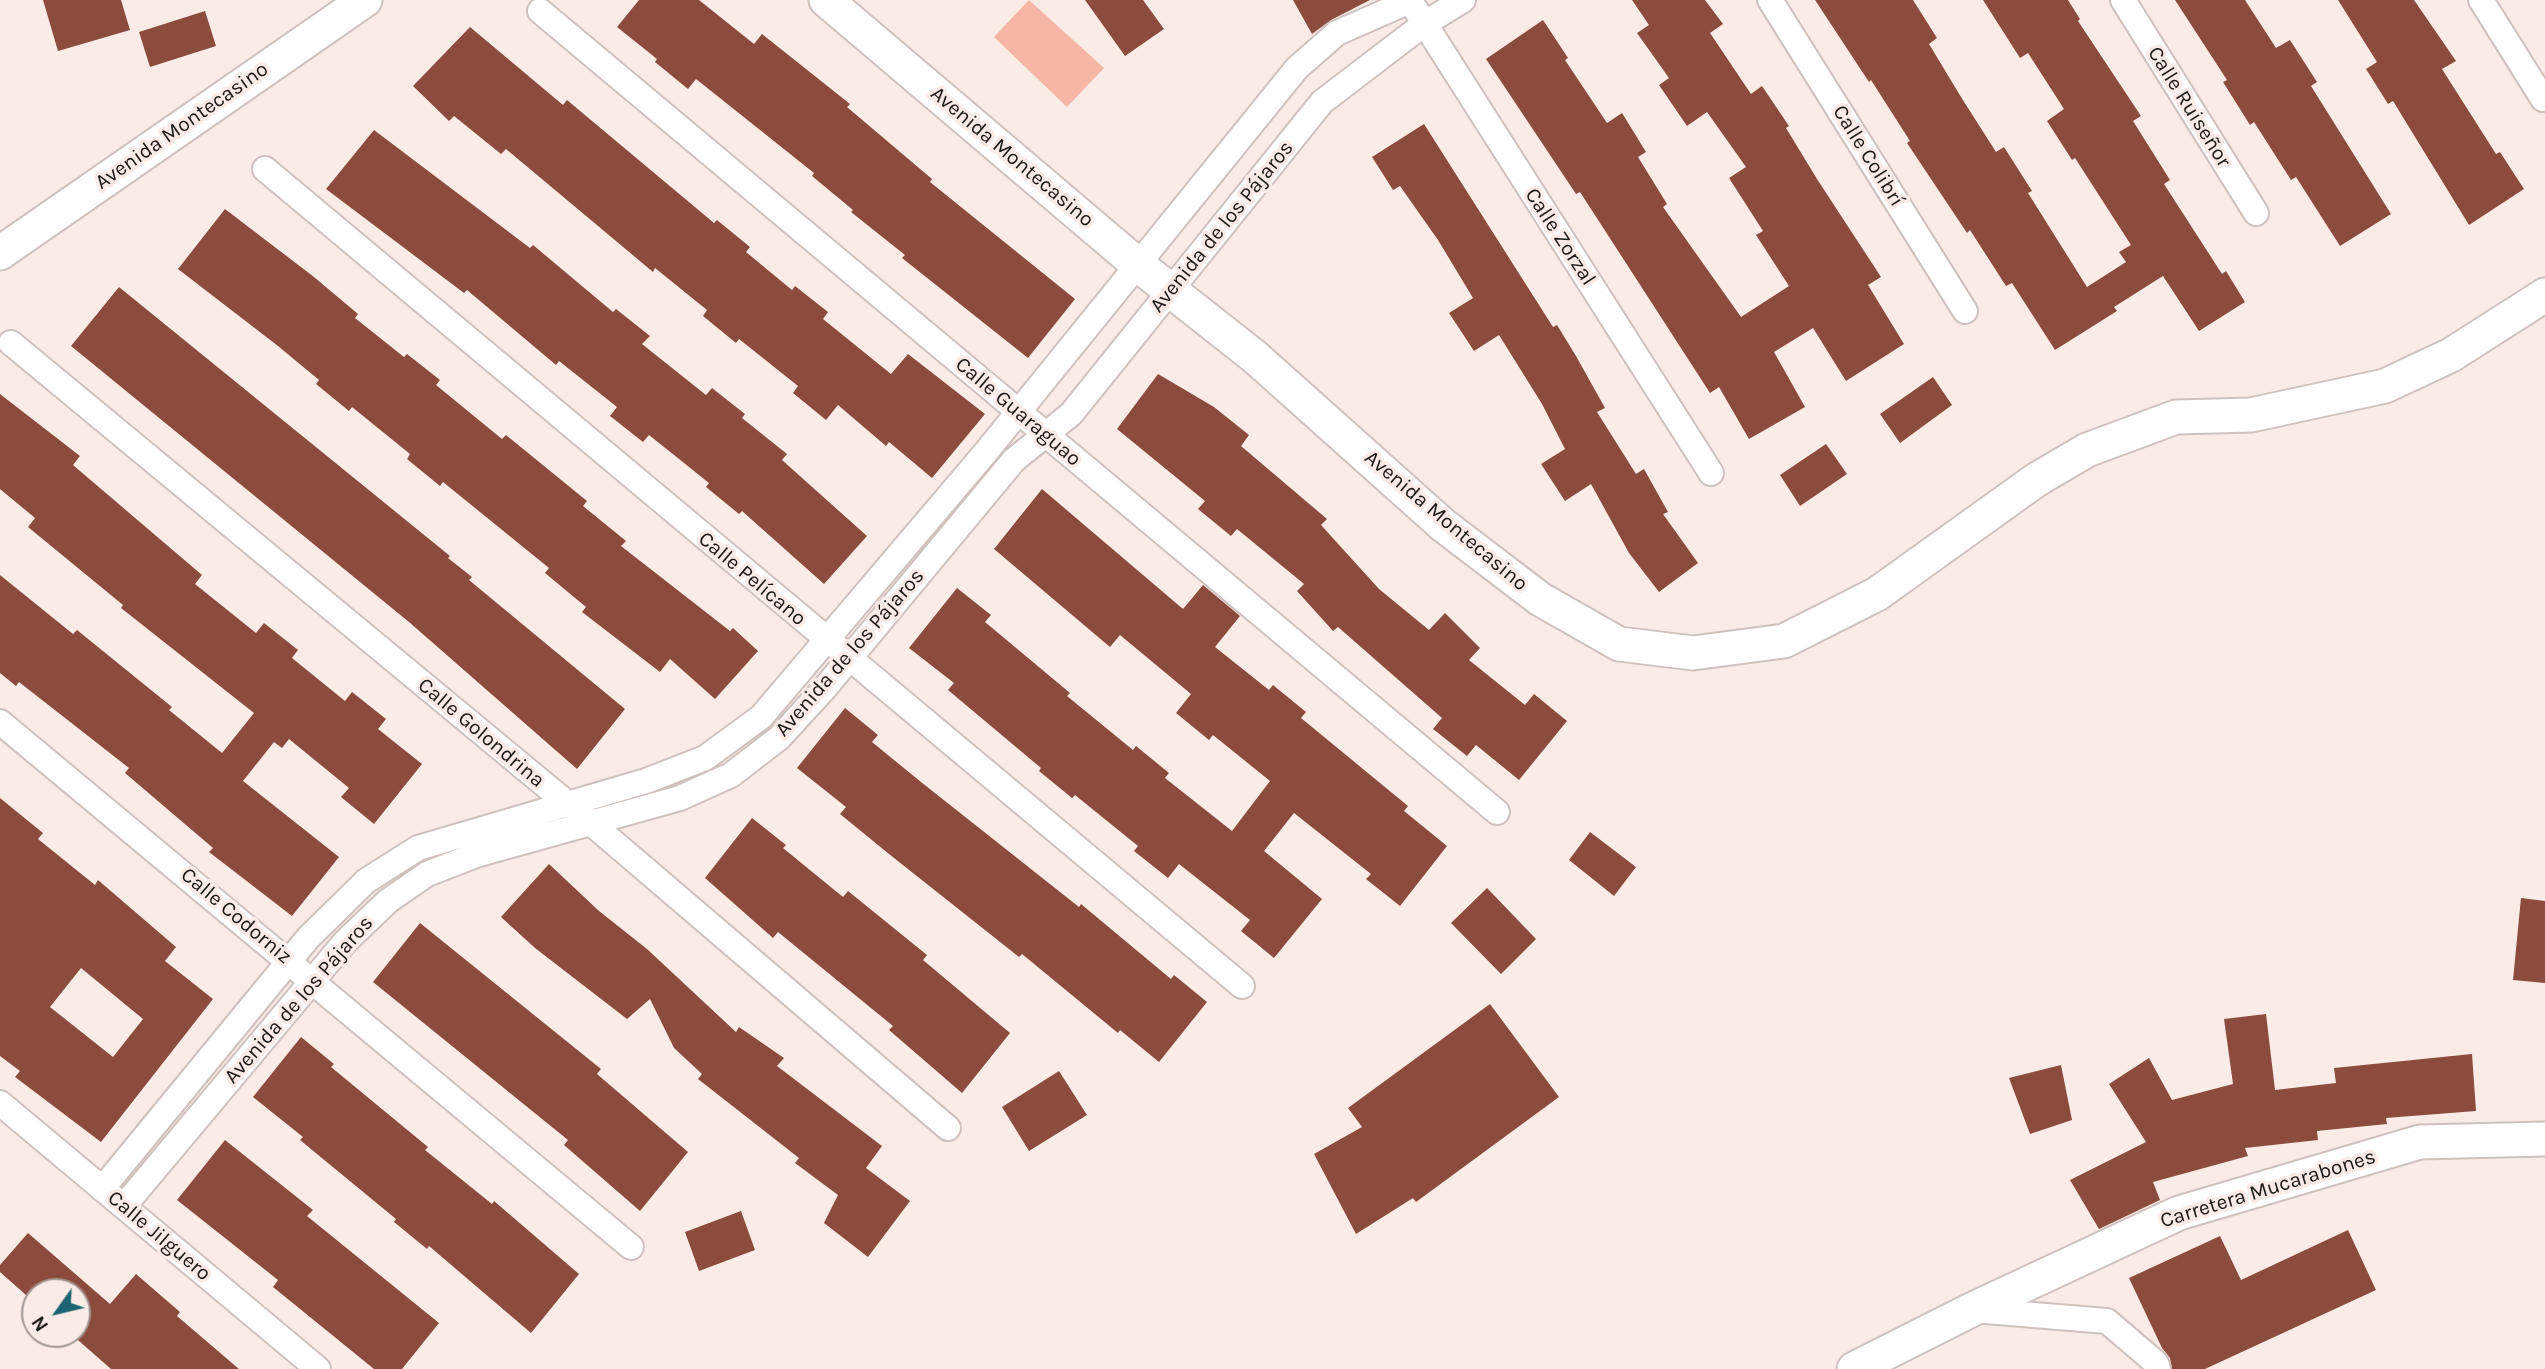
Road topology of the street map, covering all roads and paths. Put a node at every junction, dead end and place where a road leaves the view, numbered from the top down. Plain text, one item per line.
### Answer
1 (365, 0) edge
2 (826, 0) edge
3 (1411, 0) edge
4 (1463, 0) edge
5 (1770, 0) edge
6 (2123, 0) edge
7 (2481, 0) edge
8 (540, 11) dead end
9 (1424, 24) junction
10 (2543, 99) dead end
11 (265, 169) dead end
12 (2256, 213) dead end
13 (0, 253) edge
14 (1137, 264) junction
15 (1172, 291) junction
16 (2545, 295) edge
17 (1965, 311) dead end
18 (11, 342) dead end
19 (1018, 412) junction
20 (1046, 435) junction
21 (1711, 473) dead end
22 (827, 641) junction
23 (850, 658) junction
24 (0, 722) edge
25 (566, 804) junction
26 (1497, 811) dead end
27 (591, 823) junction
28 (290, 961) junction
29 (312, 980) junction
30 (1242, 986) dead end
31 (0, 1103) edge
32 (948, 1128) dead end
33 (2545, 1139) edge
34 (102, 1189) junction
35 (124, 1206) junction
36 (631, 1247) dead end
37 (1971, 1310) junction
38 (318, 1369) edge
39 (1854, 1369) edge
40 (2158, 1369) edge

1 - 13 street, Avenida Montecasino
2 - 14 street, Avenida Montecasino
3 - 9 street, Calle Zorzal
3 - 14 street, Avenida de los Pájaros
4 - 9 street, Avenida de los Pájaros
5 - 17 street, Calle Colibrí
6 - 12 street, Calle Ruiseñor
7 - 10 street
8 - 19 street, Calle Guaraguao
9 - 15 street, Avenida de los Pájaros
9 - 21 street, Calle Zorzal
11 - 22 street, Calle Pelícano
14 - 15 street, Avenida Montecasino
14 - 19 street, Avenida de los Pájaros
15 - 16 street, Avenida Montecasino
15 - 20 street, Avenida de los Pájaros
18 - 25 street, Calle Golondrina
19 - 20 street, Calle Guaraguao
19 - 22 street, Avenida de los Pájaros
20 - 23 street, Avenida de los Pájaros
20 - 26 street, Calle Guaraguao
22 - 23 street, Calle Pelícano
22 - 25 street, Avenida de los Pájaros
23 - 27 street, Avenida de los Pájaros
23 - 30 street, Calle Pelícano
24 - 28 street, Calle Codorniz
25 - 27 street, Calle Golondrina
25 - 28 street, Avenida de los Pájaros
27 - 29 street, Avenida de los Pájaros
27 - 32 street, Calle Golondrina
28 - 29 street, Calle Codorniz
28 - 34 street, Avenida de los Pájaros
29 - 35 street, Avenida de los Pájaros
29 - 36 street, Calle Codorniz
31 - 34 street, Calle Jilguero
33 - 37 street, Carretera Mucarabones
34 - 35 street, Calle Jilguero
35 - 38 street, Calle Jilguero
37 - 39 street, Carretera Mucarabones
37 - 40 street

